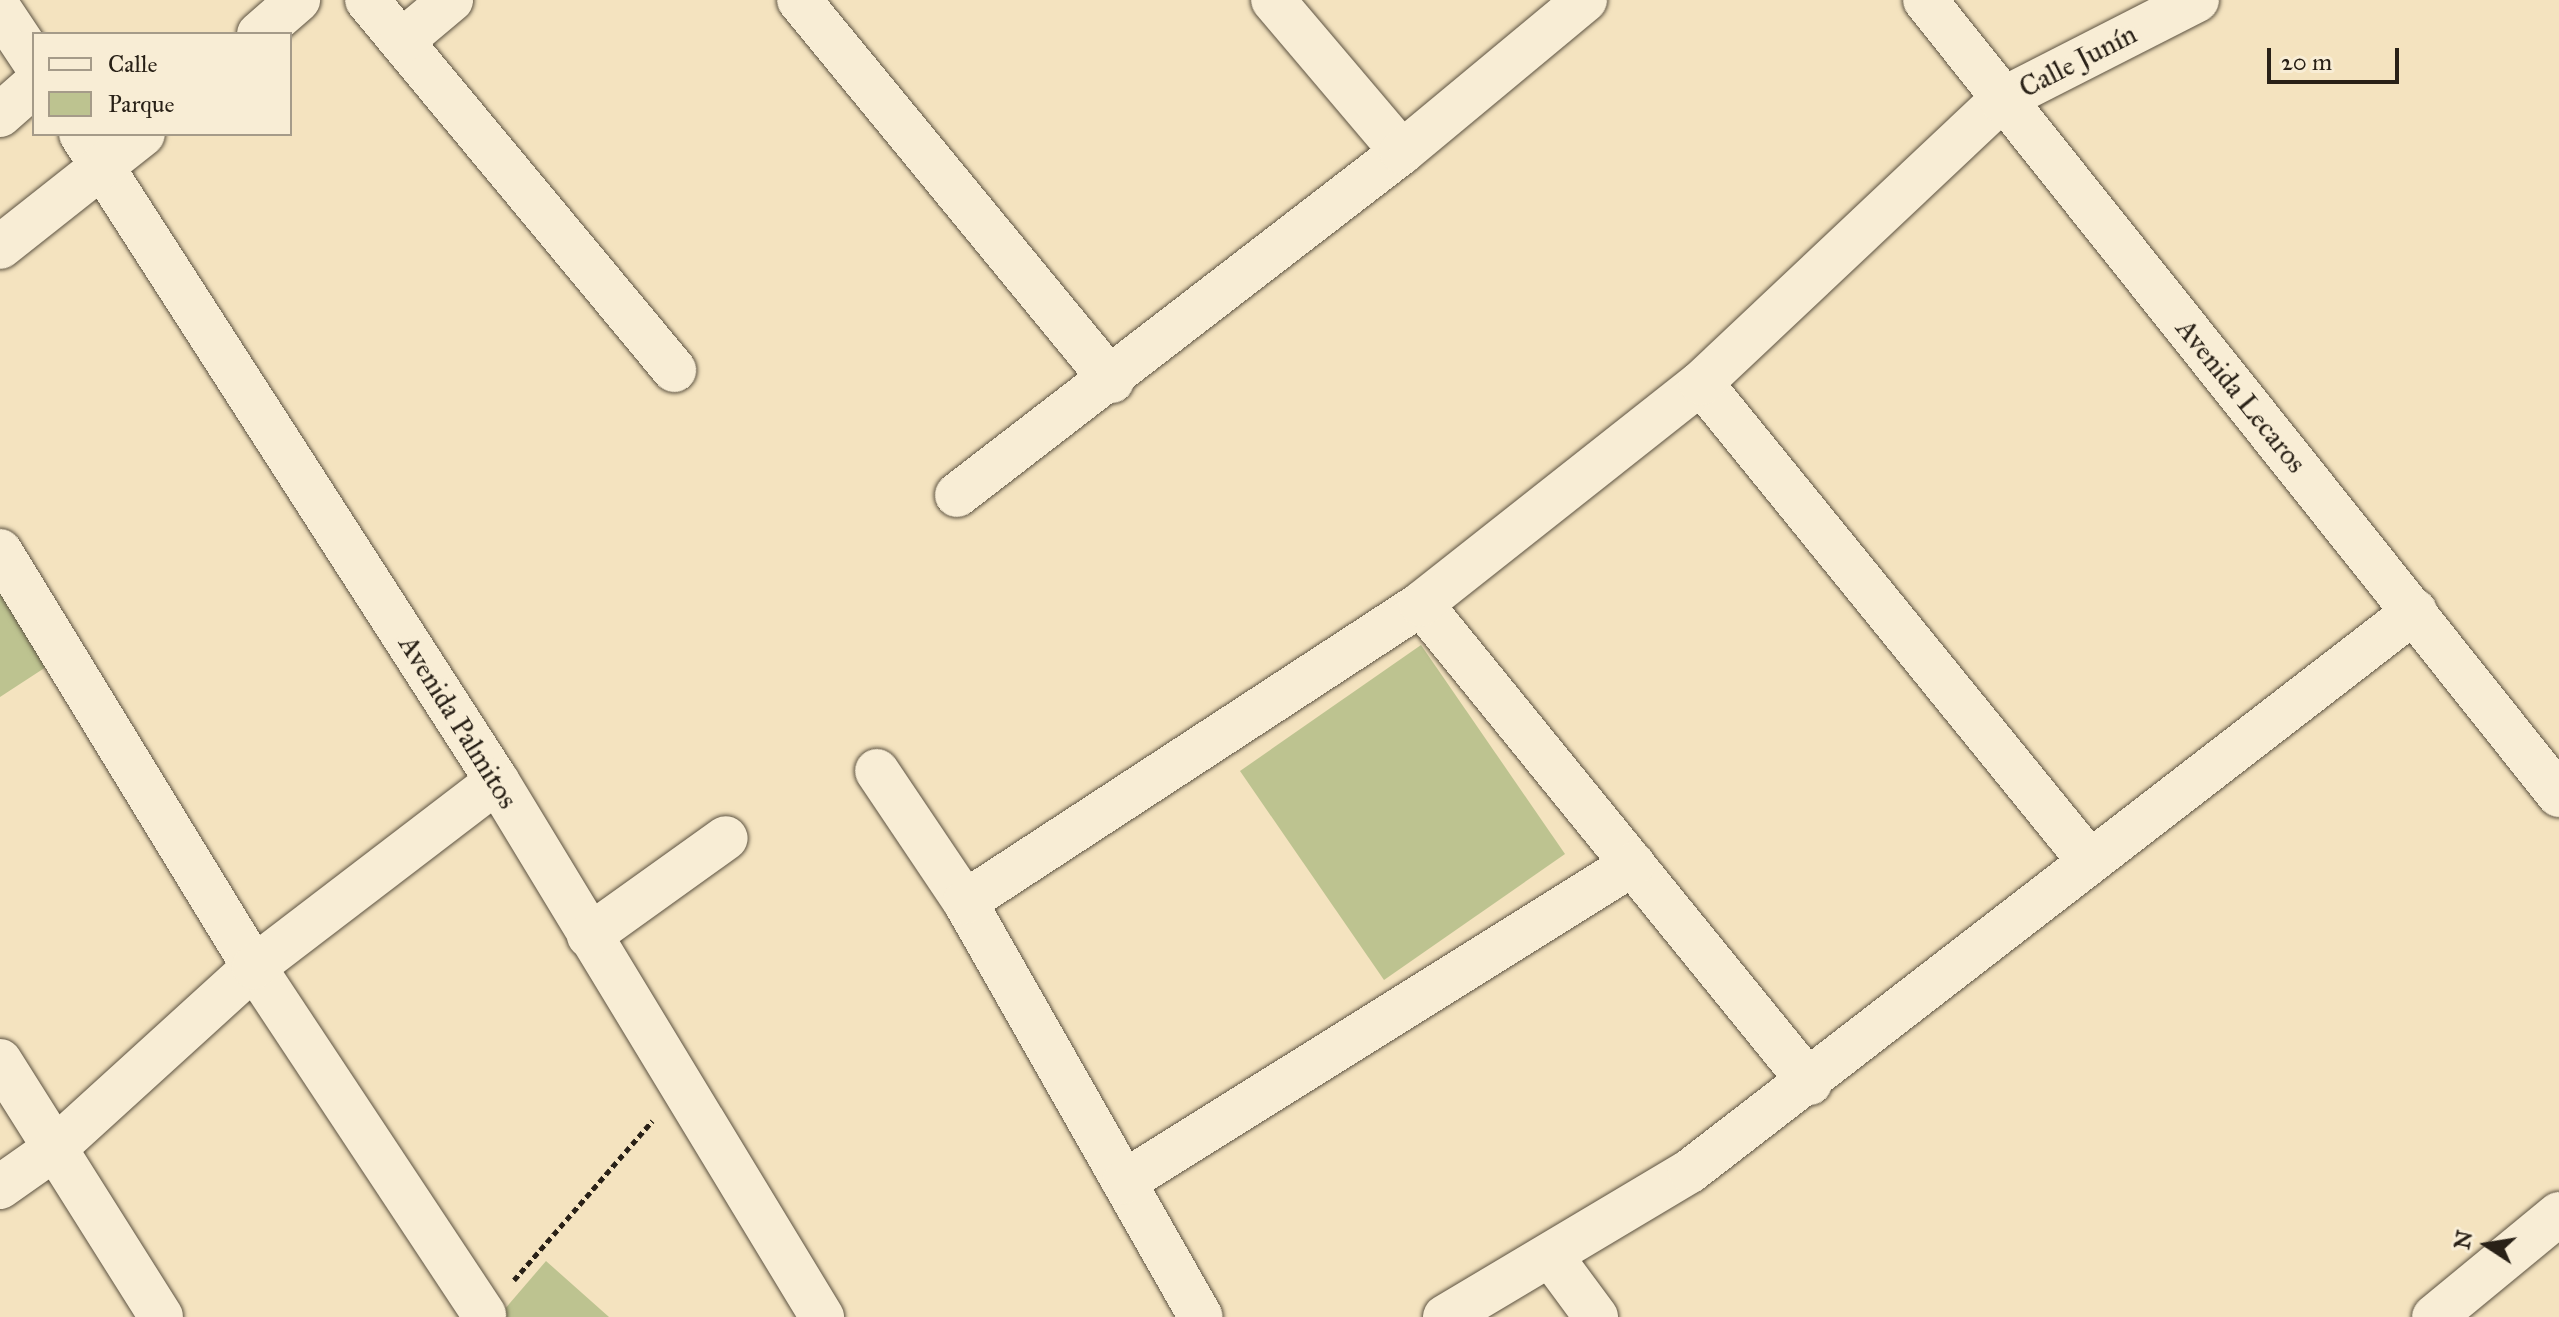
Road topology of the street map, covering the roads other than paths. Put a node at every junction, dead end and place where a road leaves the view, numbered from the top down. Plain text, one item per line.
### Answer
1 (298, 0) edge
2 (367, 0) edge
3 (451, 0) edge
4 (799, 0) edge
5 (1273, 0) edge
6 (1585, 0) edge
7 (1925, 0) edge
8 (2197, 0) edge
9 (0, 10) edge
10 (261, 32) edge
11 (402, 41) junction
12 (32, 58) edge
13 (32, 87) edge
14 (2001, 100) junction
15 (0, 115) edge
16 (137, 136) edge
17 (92, 151) edge
18 (1402, 152) junction
19 (0, 247) edge
20 (674, 370) dead end
21 (1112, 381) junction
22 (1701, 383) junction
23 (957, 495) dead end
24 (0, 551) edge
25 (1421, 604) junction
26 (2415, 611) junction
27 (877, 771) dead end
28 (497, 781) junction
29 (2558, 800) edge
30 (726, 838) dead end
31 (2090, 862) junction
32 (1633, 864) junction
33 (965, 902) junction
34 (589, 936) junction
35 (254, 967) junction
36 (0, 1061) edge
37 (1810, 1083) junction
38 (54, 1149) junction
39 (1124, 1182) junction
40 (0, 1187) edge
41 (2559, 1214) edge
42 (1551, 1256) junction
43 (484, 1315) road end
44 (161, 1317) edge
45 (822, 1317) edge
46 (1201, 1317) edge
47 (1445, 1317) edge
48 (1596, 1317) edge
49 (2434, 1317) edge

1 - 10 street
2 - 11 street
3 - 11 street
4 - 21 street
5 - 18 street
6 - 18 street
7 - 14 street, Avenida Lecaros
8 - 14 street, Calle Junín
9 - 12 street
11 - 20 street
13 - 15 street
14 - 22 street, Calle Junín
14 - 26 street, Avenida Lecaros
16 - 17 street
17 - 19 street
17 - 28 street, Avenida Palmitos
18 - 21 street
21 - 23 street
22 - 25 street, Calle Junín
22 - 31 street
24 - 35 street
25 - 32 street
25 - 33 street, Calle Junín
26 - 29 street, Avenida Lecaros
26 - 31 street
27 - 33 street
28 - 34 street, Avenida Palmitos
28 - 35 street
30 - 34 street
31 - 37 street
32 - 37 street
32 - 39 street
33 - 39 street
34 - 45 street, Avenida Palmitos
35 - 38 street
35 - 43 street
36 - 38 street
37 - 42 street
38 - 40 street
38 - 44 street
39 - 46 street
41 - 49 street
42 - 47 street
42 - 48 street

